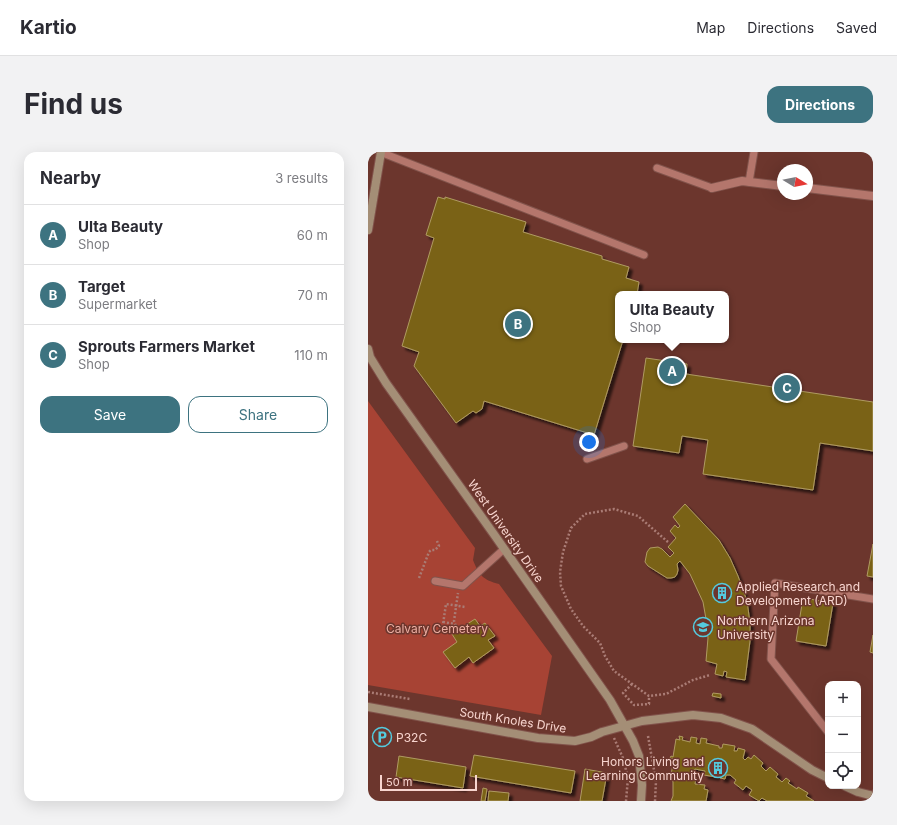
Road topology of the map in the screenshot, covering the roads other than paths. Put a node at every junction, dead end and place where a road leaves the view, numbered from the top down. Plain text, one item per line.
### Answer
1 (380, 152) edge
2 (754, 152) edge
3 (656, 168) dead end
4 (749, 182) junction
5 (777, 185) edge
6 (712, 188) joint
7 (813, 189) edge
8 (873, 196) edge
9 (368, 230) edge
10 (644, 255) dead end
11 (368, 349) edge
12 (624, 446) dead end
13 (587, 459) dead end
14 (504, 548) junction
15 (435, 581) dead end
16 (873, 599) edge
17 (368, 707) edge
18 (624, 727) junction
19 (825, 728) edge
20 (825, 776) edge
21 (852, 789) edge
22 (873, 796) edge
23 (641, 801) edge

1 - 9 street
1 - 10 lane
2 - 4 lane
3 - 6 lane
4 - 5 street
4 - 6 street
7 - 8 street
11 - 14 street, West University Drive
12 - 13 lane
14 - 15 lane
14 - 18 street, West University Drive
16 - 19 lane
17 - 18 street, South Knoles Drive
18 - 20 street, South Knoles Drive
18 - 23 street, West University Drive
21 - 22 street

